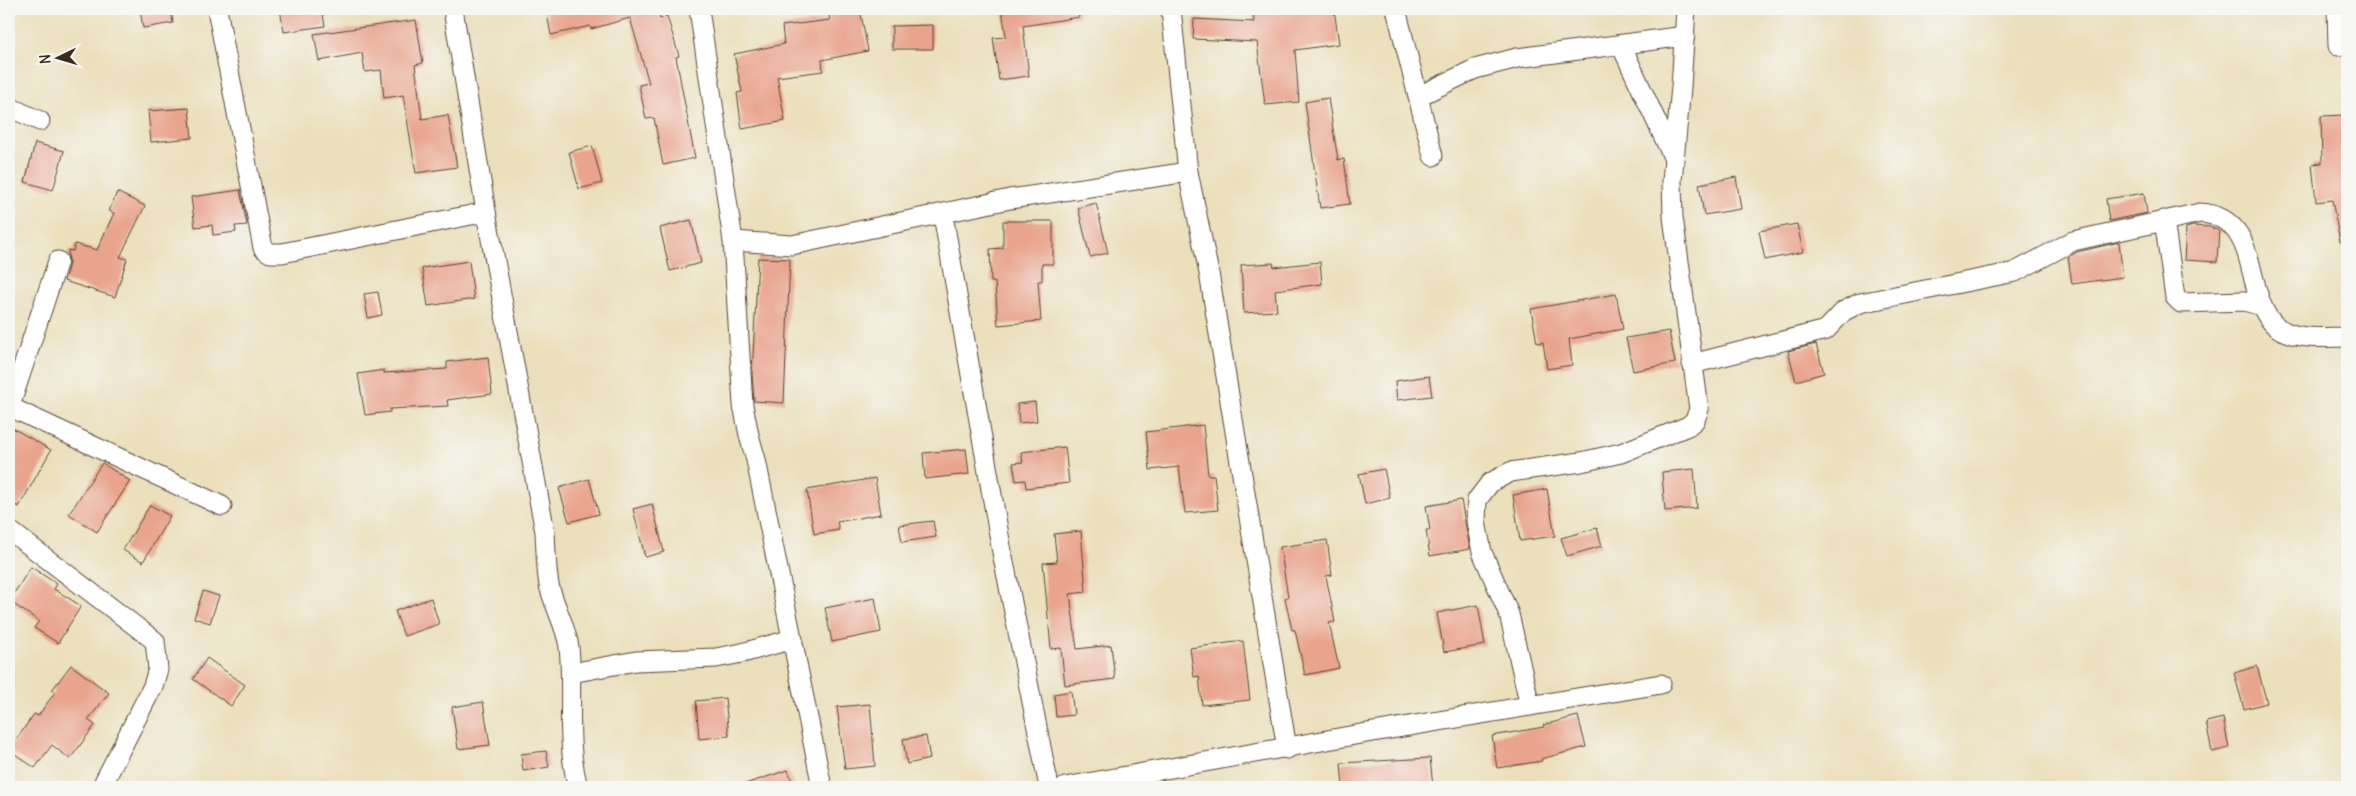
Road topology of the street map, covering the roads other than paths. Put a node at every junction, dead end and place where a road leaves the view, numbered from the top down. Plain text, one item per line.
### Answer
1 (217, 9) edge
2 (453, 9) edge
3 (699, 9) edge
4 (1171, 9) edge
5 (1396, 9) edge
6 (1686, 9) edge
7 (2336, 9) edge
8 (1685, 36) junction
9 (1621, 45) junction
10 (2338, 46) dead end
11 (1419, 96) junction
12 (9, 107) edge
13 (40, 121) dead end
14 (1433, 156) dead end
15 (1673, 156) junction
16 (1188, 172) junction
17 (486, 212) junction
18 (943, 215) junction
19 (2164, 220) junction
20 (733, 241) junction
21 (58, 261) dead end
22 (2262, 306) junction
23 (2347, 337) edge
24 (1692, 364) junction
25 (9, 408) edge
26 (222, 506) dead end
27 (9, 530) edge
28 (793, 639) junction
29 (571, 673) junction
30 (1661, 684) dead end
31 (1530, 706) junction
32 (1287, 748) junction
33 (104, 782) dead end
34 (578, 787) edge
35 (822, 787) edge
36 (1048, 787) edge
37 (1065, 787) edge

1 - 17 street
2 - 17 street
3 - 20 street
4 - 16 street
5 - 11 street
6 - 8 street
7 - 10 street
8 - 9 street
8 - 15 street
9 - 11 street
9 - 15 street
11 - 14 street
12 - 13 street
15 - 24 street
16 - 18 street
16 - 32 street
17 - 29 street
18 - 20 street
18 - 36 street
19 - 22 street
19 - 22 street
19 - 24 street
20 - 28 street
21 - 25 street
22 - 23 street
24 - 31 street
25 - 26 street
27 - 33 street
28 - 29 street
28 - 35 street
29 - 34 street
30 - 31 street
31 - 32 street
32 - 37 street

